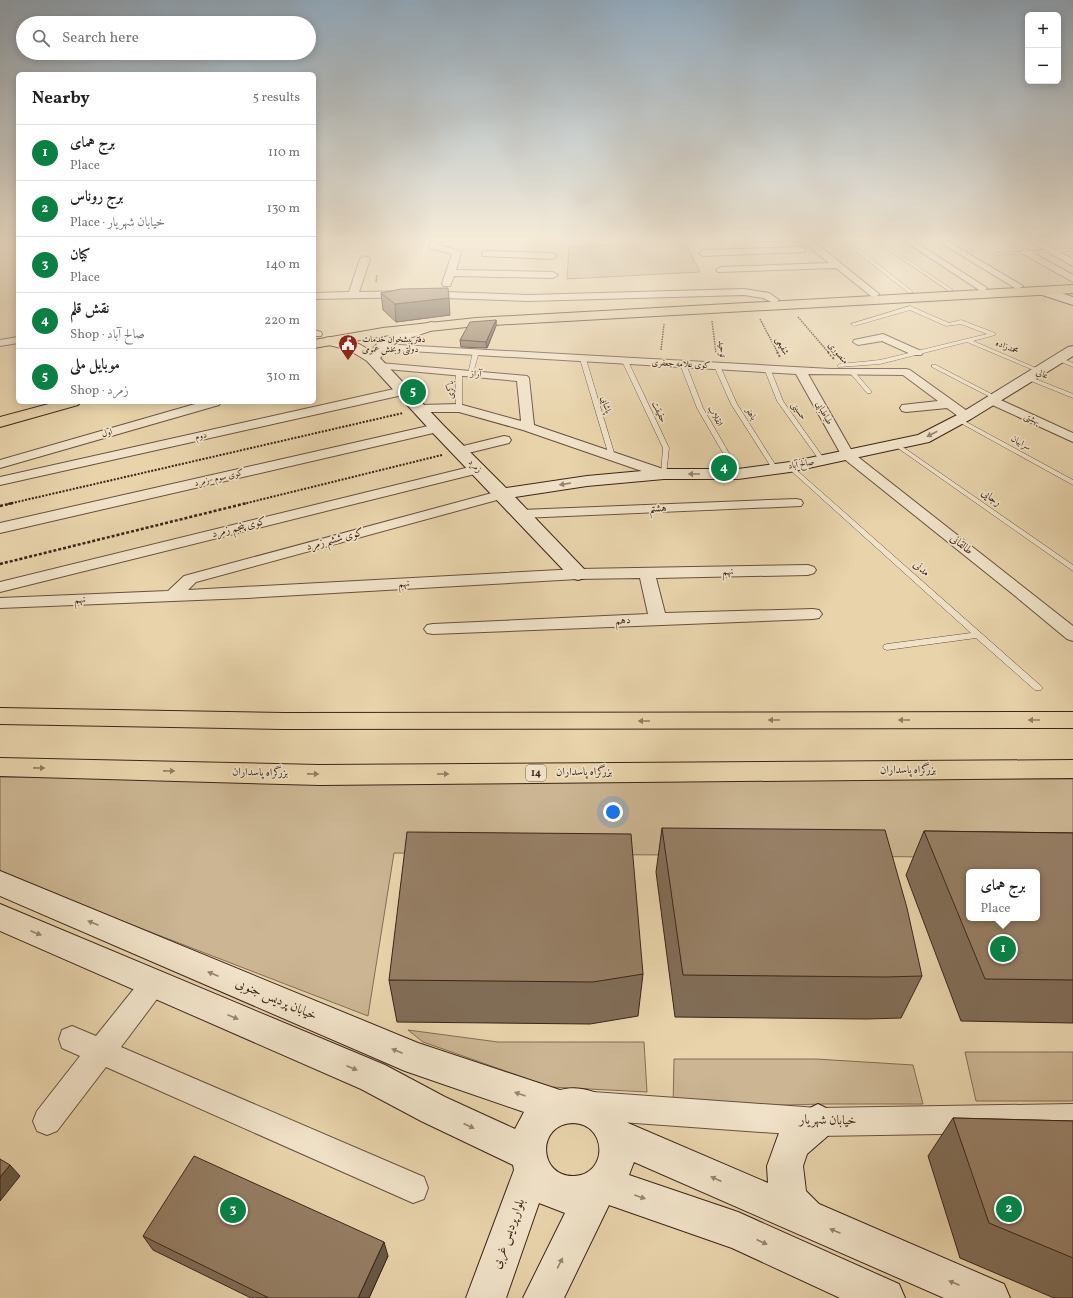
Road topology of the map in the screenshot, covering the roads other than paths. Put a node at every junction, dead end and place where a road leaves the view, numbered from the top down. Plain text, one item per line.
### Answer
1 (798, 299) edge
2 (881, 299) edge
3 (774, 300) joint
4 (619, 311) junction
5 (854, 324) dead end
6 (432, 326) junction
7 (316, 336) edge
8 (316, 336) edge
9 (16, 340) edge
10 (968, 340) junction
11 (330, 341) junction
12 (858, 342) dead end
13 (0, 343) edge
14 (1073, 350) edge
15 (476, 352) junction
16 (917, 353) junction
17 (378, 357) junction
18 (583, 359) junction
19 (624, 361) junction
20 (1066, 362) edge
21 (683, 364) junction
22 (718, 366) junction
23 (840, 366) road end
24 (934, 366) dead end
25 (767, 368) junction
26 (800, 370) junction
27 (852, 372) junction
28 (464, 373) junction
29 (1034, 374) junction
30 (403, 391) junction
31 (868, 392) dead end
32 (1073, 396) edge
33 (994, 399) junction
34 (23, 404) edge
35 (66, 404) edge
36 (208, 404) edge
37 (950, 404) junction
38 (459, 408) junction
39 (906, 408) dead end
40 (419, 409) junction
41 (0, 410) edge
42 (963, 418) junction
43 (0, 422) edge
44 (528, 427) junction
45 (437, 428) junction
46 (1073, 438) edge
47 (504, 440) dead end
48 (897, 445) junction
49 (460, 451) junction
50 (848, 455) junction
51 (612, 456) junction
52 (822, 460) junction
53 (0, 464) edge
54 (782, 468) junction
55 (478, 469) junction
56 (664, 474) junction
57 (738, 474) junction
58 (0, 481) edge
59 (1073, 483) edge
60 (503, 494) junction
61 (796, 503) dead end
62 (521, 514) junction
63 (0, 528) edge
64 (1073, 568) edge
65 (808, 570) dead end
66 (647, 573) junction
67 (578, 574) junction
68 (0, 587) edge
69 (173, 596) junction
70 (0, 603) edge
71 (813, 614) dead end
72 (658, 619) junction
73 (433, 629) dead end
74 (978, 635) junction
75 (1073, 635) edge
76 (887, 647) dead end
77 (1038, 688) dead end
78 (0, 716) edge
79 (1073, 720) edge
80 (0, 767) edge
81 (1073, 768) edge
82 (0, 883) edge
83 (0, 917) edge
84 (174, 957) junction
85 (154, 983) junction
86 (72, 1039) dead end
87 (100, 1052) junction
88 (570, 1106) junction
89 (1073, 1118) edge
90 (47, 1120) dead end
91 (818, 1122) junction
92 (615, 1135) junction
93 (531, 1161) junction
94 (600, 1187) junction
95 (413, 1188) dead end
96 (807, 1220) junction
97 (486, 1298) edge
98 (542, 1298) edge
99 (885, 1298) edge
100 (990, 1298) edge

1 - 3 main road
2 - 4 main road
3 - 4 main road
4 - 6 main road
4 - 7 main road
5 - 10 lane
6 - 11 main road
6 - 17 street
8 - 11 main road
9 - 13 street
10 - 16 lane
10 - 29 lane, محمدزاده
11 - 17 street, زمرد
12 - 16 street
14 - 20 street, صالح آباد
15 - 17 street, کوی علامه جعفری
15 - 18 street, کوی علامه جعفری
15 - 28 lane, باکری
16 - 23 lane
17 - 28 street, آراز
17 - 30 street, زمرد
18 - 19 street, کوی علامه جعفری
18 - 51 lane, پاشایی
19 - 21 street, کوی علامه جعفری
19 - 56 lane, حقیقت
20 - 29 street, صالح آباد
21 - 22 street, کوی علامه جعفری
21 - 57 lane, انقلاب
22 - 25 street, کوی علامه جعفری
22 - 54 lane, باهنر
24 - 33 lane
25 - 26 street, کوی علامه جعفری
25 - 52 lane, حسینی
26 - 27 street, کوی علامه جعفری
26 - 50 street, طباطبایی
27 - 31 lane
27 - 37 street, کوی علامه جعفری
28 - 38 lane, باکری
28 - 44 street, آراز
29 - 32 lane, عالی
29 - 33 street, صالح آباد
30 - 40 street, زمرد
30 - 58 street, دوم
33 - 42 street, صالح آباد
33 - 46 street, بهشتی
34 - 41 main road
35 - 43 main road
36 - 53 street, اول
37 - 39 street
37 - 42 street, کوی علامه جعفری
38 - 40 street
38 - 44 street
40 - 45 street, زمرد
42 -> 48 street, صالح آباد
42 - 59 lane, سرابیان
44 - 51 street
45 - 49 street, زمرد
45 - 63 street, کوی سوم -زمرد
47 - 49 street
48 - 50 street, صالح آباد
48 - 64 lane, رجایی
49 - 55 street, زمرد
50 - 52 street, صالح آباد
50 - 75 street, طالقانی
51 - 56 street
52 - 54 street, صالح آباد
54 - 57 street, صالح آباد
54 - 74 lane, مدنی
55 - 60 street, زمرد
55 - 68 street, کوی پنجم زمرد
57 -> 56 street, صالح آباد
56 -> 60 street, صالح آباد
60 - 62 street, زمرد
60 - 69 street, کوی ششم زمرد
61 - 62 street, هشتم
62 - 67 street, زمرد
65 - 66 street, نهم
66 - 67 street, نهم
66 - 72 street
67 - 69 street, نهم
69 - 70 street, نهم
71 - 72 street, دهم
72 - 73 street, دهم
74 - 76 lane
74 - 77 lane, مدنی
79 -> 78 main road
80 -> 81 main road, بزرگراه پاسداران / 14
84 -> 82 street, خیابان پردیس جنوبی
83 -> 85 street
84 - 85 street
88 -> 84 street, خیابان پردیس جنوبی
85 - 87 street
85 -> 93 street
86 - 87 street
87 - 90 street
87 - 95 street
88 - 91 street, خیابان شهریار
88 - 92 street
88 - 93 street
89 - 91 street, خیابان شهریار
91 - 96 street
92 - 94 street
96 -> 92 street
93 - 94 street
93 - 97 street, بلوار پردیس غربی
98 -> 94 street
94 -> 99 street
100 -> 96 street

